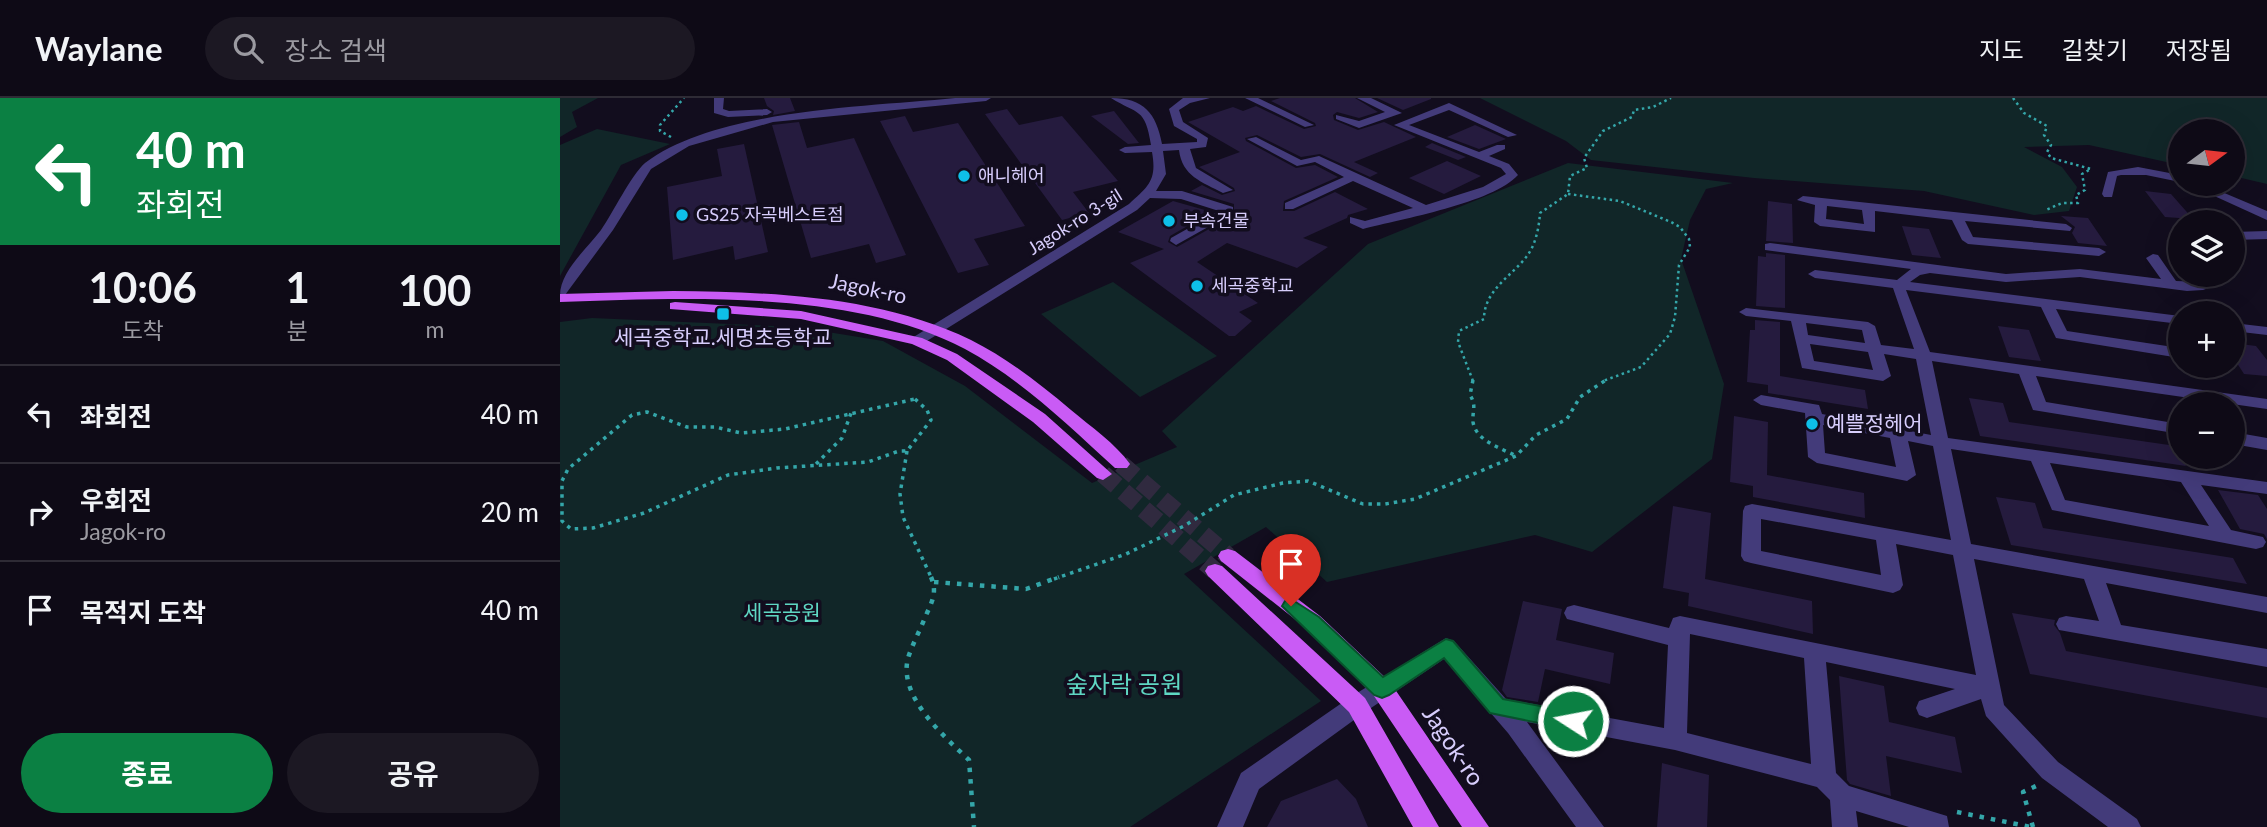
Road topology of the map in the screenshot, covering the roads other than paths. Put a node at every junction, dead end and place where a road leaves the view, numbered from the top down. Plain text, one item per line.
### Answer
1 (719, 98) edge
2 (986, 98) edge
3 (1116, 98) edge
4 (1205, 98) edge
5 (1250, 98) edge
6 (1362, 98) edge
7 (871, 107) edge
8 (1394, 112) junction
9 (1340, 117) dead end
10 (1413, 119) junction
11 (1309, 125) dead end
12 (1513, 135) dead end
13 (1252, 139) dead end
14 (1184, 146) junction
15 (1501, 146) dead end
16 (1157, 148) junction
17 (1125, 150) dead end
18 (1480, 156) junction
19 (2168, 176) edge
20 (1353, 177) junction
21 (1227, 190) dead end
22 (1486, 190) junction
23 (1450, 192) dead end
24 (1148, 194) junction
25 (2108, 194) dead end
26 (2192, 196) edge
27 (2225, 196) edge
28 (1803, 200) dead end
29 (1821, 202) junction
30 (2248, 205) junction
31 (1289, 206) dead end
32 (1868, 207) junction
33 (1422, 208) junction
34 (1956, 216) junction
35 (2267, 216) edge
36 (1354, 220) dead end
37 (2048, 226) junction
38 (2066, 228) dead end
39 (2267, 235) edge
40 (2245, 236) edge
41 (1176, 242) dead end
42 (1770, 247) dead end
43 (2060, 248) junction
44 (1812, 252) junction
45 (2099, 252) dead end
46 (2153, 258) dead end
47 (1938, 269) junction
48 (2072, 273) junction
49 (2168, 279) edge
50 (2168, 285) edge
51 (1900, 286) junction
52 (560, 292) edge
53 (560, 299) edge
54 (2047, 304) junction
55 (560, 309) edge
56 (1746, 312) dead end
57 (1797, 317) junction
58 (2168, 319) edge
59 (2245, 328) edge
60 (935, 330) junction
61 (2267, 331) edge
62 (1801, 338) junction
63 (917, 341) junction
64 (1874, 348) junction
65 (2168, 351) edge
66 (1923, 354) junction
67 (2025, 368) junction
68 (2168, 392) edge
69 (1761, 400) dead end
70 (2245, 402) edge
71 (2267, 404) edge
72 (1813, 418) junction
73 (2168, 427) edge
74 (1898, 435) junction
75 (2245, 437) edge
76 (1940, 442) junction
77 (2267, 444) edge
78 (2038, 456) junction
79 (1121, 464) tunnel mouth
80 (1103, 474) tunnel mouth
81 (2187, 477) junction
82 (2267, 488) edge
83 (1885, 535) junction
84 (2225, 536) junction
85 (2256, 542) dead end
86 (1962, 549) junction
87 (2092, 573) junction
88 (2267, 605) edge
89 (1574, 613) dead end
90 (2066, 624) dead end
91 (2113, 631) junction
92 (1679, 639) junction
93 (1814, 652) junction
94 (2267, 658) edge
95 (1990, 687) junction
96 (1382, 689) junction
97 (1357, 705) junction
98 (1497, 707) junction
99 (1927, 708) dead end
100 (1675, 740) junction
101 (1833, 787) junction
102 (1938, 824) road end
103 (1230, 827) edge
104 (1426, 827) edge
105 (1476, 827) edge
106 (1591, 827) edge
107 (1845, 827) edge
108 (2128, 827) edge

1 - 7 street
2 - 7 street
3 - 16 street, Jagok-ro 3-gil
4 - 14 street
5 - 11 street
6 - 8 street
7 - 52 street
8 - 9 street
8 - 10 street
10 - 12 street
10 - 18 street
13 - 20 street
14 - 16 street
14 - 21 street
15 - 18 street
16 - 17 street
16 - 24 street, Jagok-ro 3-gil
18 - 22 street
19 - 25 street
20 - 31 street
20 - 33 street
22 - 23 street
22 - 33 street
24 - 41 street
24 - 60 street, Jagok-ro 3-gil
26 - 30 street
27 - 30 street
28 - 29 street
29 - 32 street
29 - 32 street
30 - 35 street
32 - 34 street
33 - 36 street
34 - 37 street
34 - 43 street
37 - 38 street
37 - 43 street
39 - 40 street
42 - 44 street
43 - 45 street
43 - 48 street
44 - 47 street
44 - 51 street
46 - 49 street
47 - 48 street
47 - 51 street
48 - 50 street
51 - 54 street
51 - 66 street
53 - 60 main road, Jagok-ro
54 - 58 street
54 - 65 street
55 - 63 main road, Jagok-ro
56 - 57 street
57 - 62 street
57 - 64 street
59 - 61 street
60 - 63 street, Jagok-ro 3-gil
60 - 79 main road, Jagok-ro
62 - 64 street
62 - 64 street
63 - 80 main road, Jagok-ro
64 - 66 street
66 - 67 street
66 - 76 street
67 - 68 street
67 - 73 street
69 - 72 street
70 - 71 street
72 - 74 street
72 - 74 street
74 - 76 street
75 - 77 street
76 - 78 street
76 - 86 street
78 - 81 street
78 - 84 street
81 - 82 street
81 - 84 street
83 - 83 street
83 - 86 street
84 - 85 street
86 - 87 street
86 - 95 street
87 - 88 street
87 - 91 street
89 - 92 street
90 - 91 street
91 - 94 street
92 - 93 street
92 - 100 street
93 - 95 street
93 - 101 street
95 - 99 street
95 - 108 street
96 - 97 street
96 - 97 main road, Jagok-ro
96 - 98 street
96 - 105 main road, Jagok-ro
97 - 103 street
97 - 104 main road, Jagok-ro
98 - 100 street
98 - 106 street
100 - 101 street
101 - 102 street
101 - 107 street

